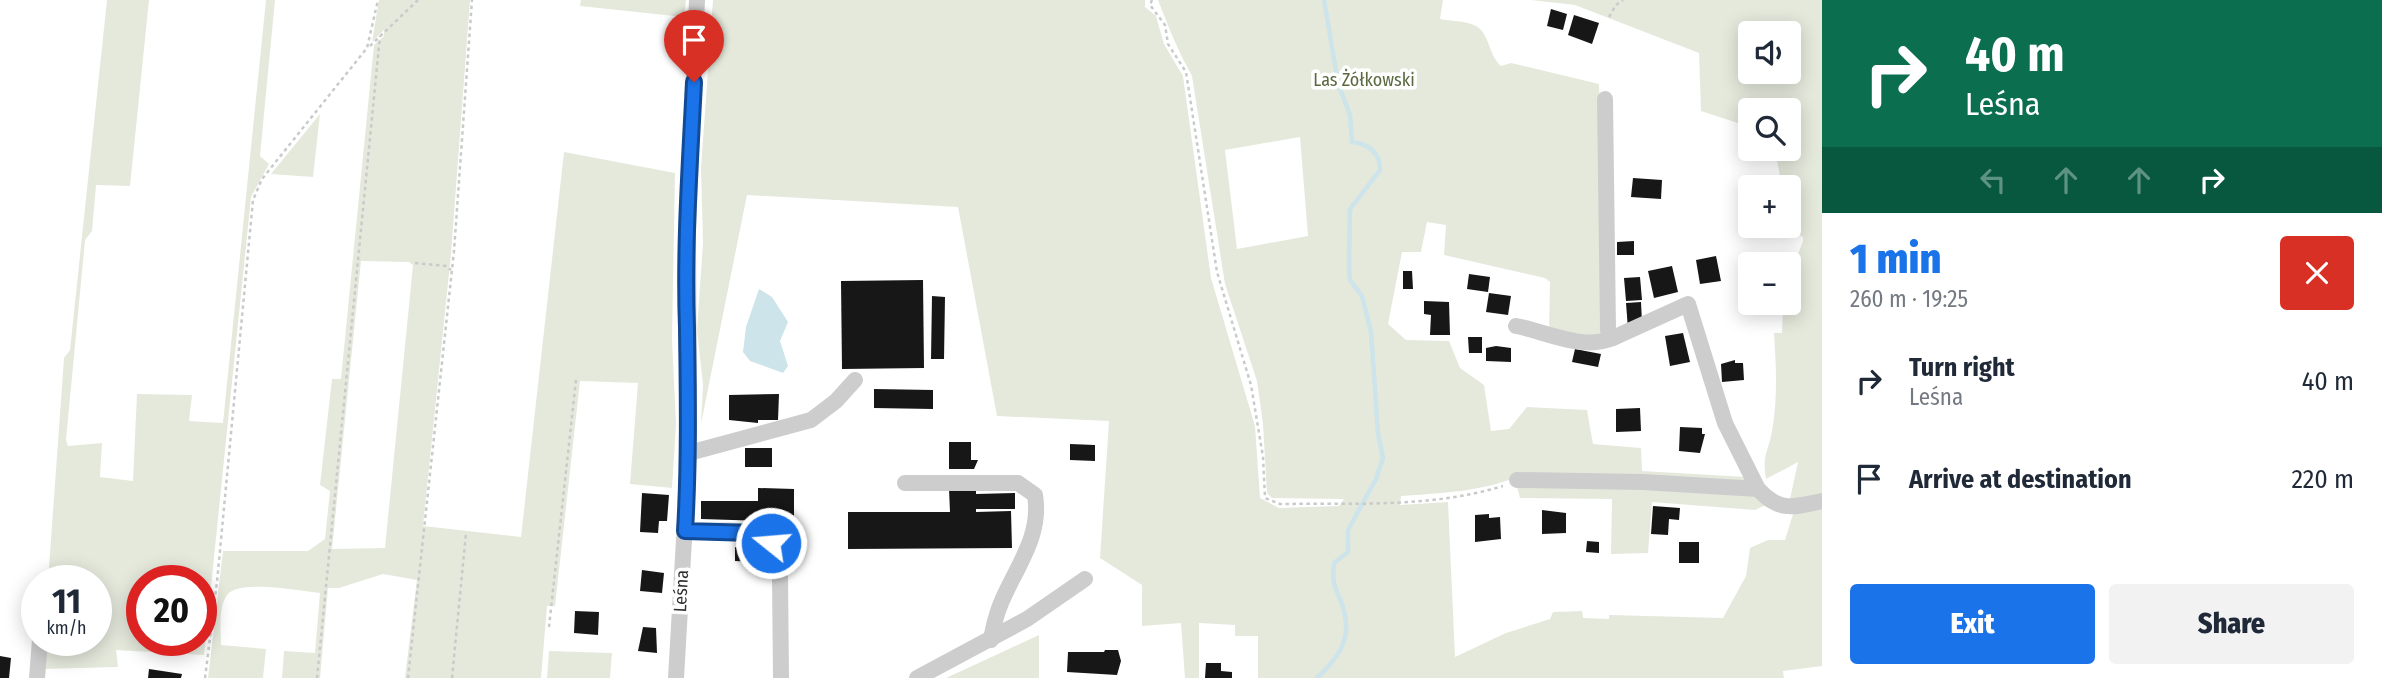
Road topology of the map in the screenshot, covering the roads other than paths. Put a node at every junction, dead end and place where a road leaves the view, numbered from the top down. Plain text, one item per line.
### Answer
1 (697, 0) edge
2 (1605, 99) dead end
3 (1516, 326) dead end
4 (1613, 338) junction
5 (855, 380) dead end
6 (689, 453) junction
7 (1517, 480) road end
8 (905, 483) dead end
9 (1758, 489) junction
10 (1822, 501) edge
11 (685, 531) junction
12 (1086, 579) dead end
13 (990, 640) junction
14 (39, 656) edge
15 (37, 678) edge
16 (676, 678) edge
17 (781, 678) edge
18 (917, 678) edge

1 - 6 street, Leśna
2 - 4 street
3 - 4 street
4 - 9 street
5 - 6 street
6 - 11 street, Leśna
7 - 9 street
8 - 13 street
9 - 10 street
11 - 16 street, Leśna
11 - 17 street
12 - 13 street
13 - 18 street
14 - 15 street

